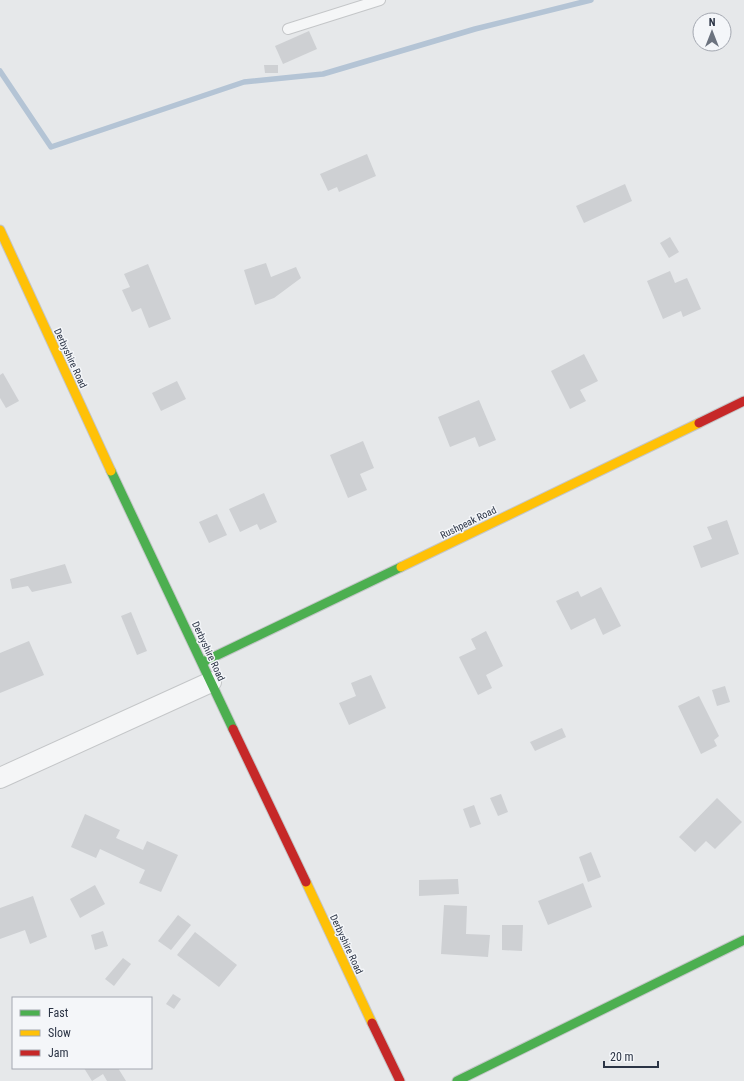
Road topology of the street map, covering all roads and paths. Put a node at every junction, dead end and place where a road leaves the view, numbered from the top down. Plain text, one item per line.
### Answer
1 (380, 0) edge
2 (288, 30) dead end
3 (0, 230) edge
4 (744, 401) edge
5 (202, 662) junction
6 (211, 682) junction
7 (0, 778) edge
8 (744, 940) edge
9 (400, 1081) edge
10 (457, 1081) edge

1 - 2 lane
3 - 5 street, Derbyshire Road
4 - 5 street, Rushpeak Road
5 - 6 street, Derbyshire Road
6 - 7 street
6 - 9 street, Derbyshire Road
8 - 10 street

